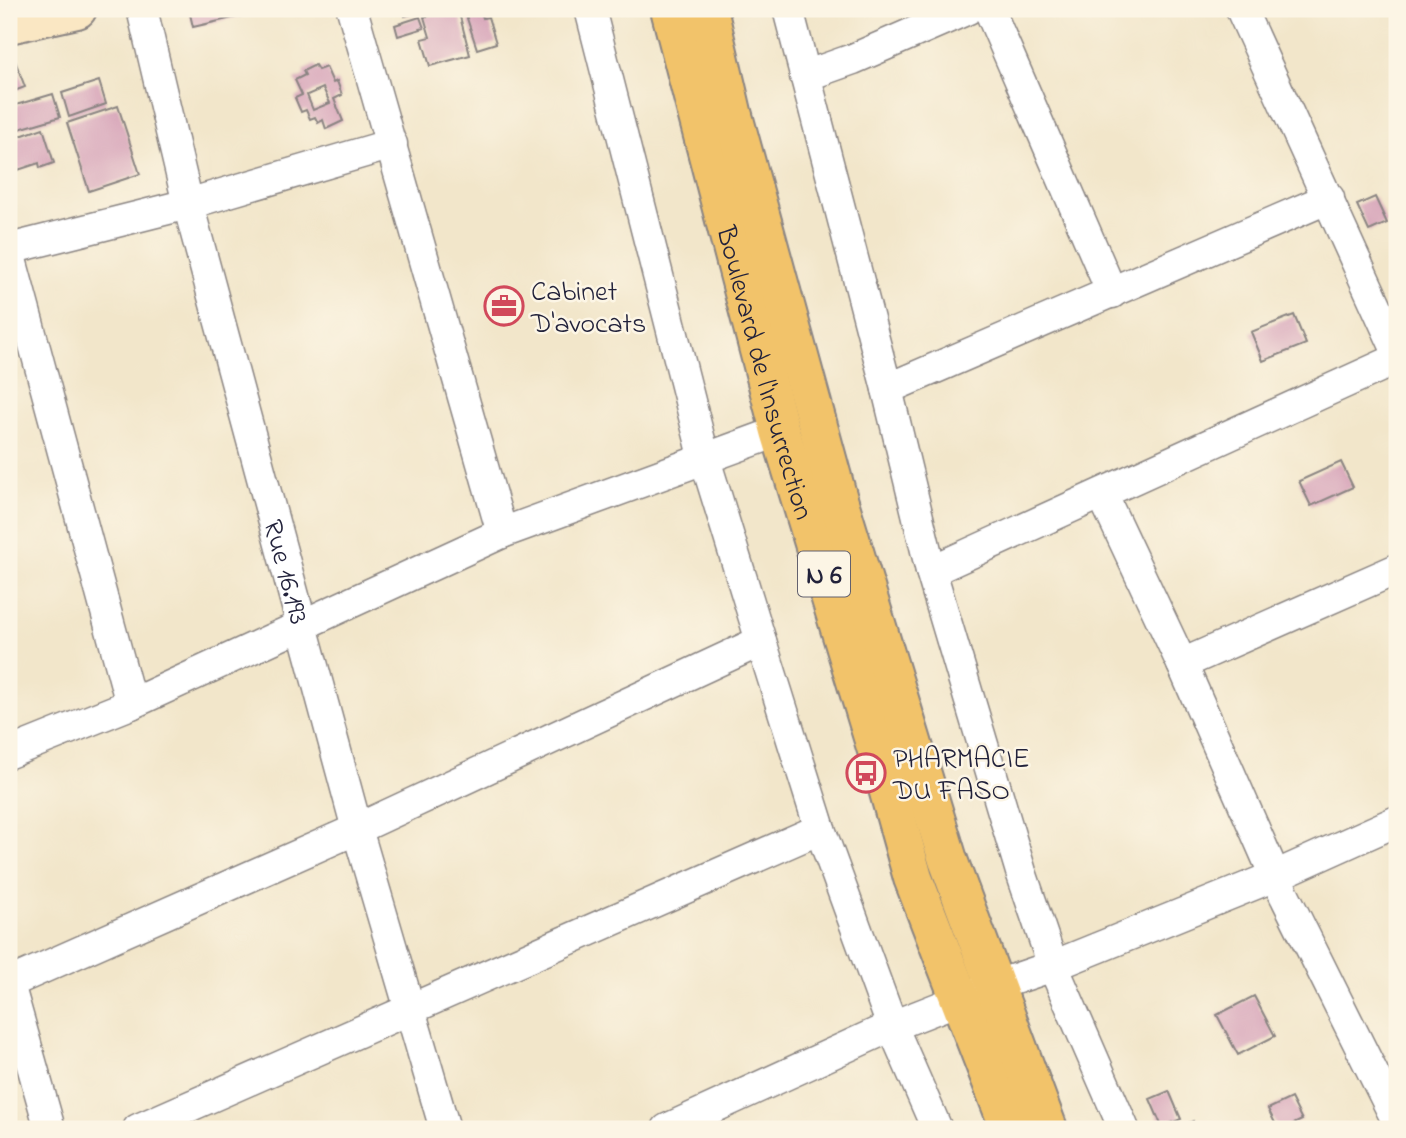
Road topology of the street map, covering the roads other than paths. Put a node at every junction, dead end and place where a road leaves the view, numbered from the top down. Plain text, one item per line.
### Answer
1 (77, 9) edge
2 (142, 9) edge
3 (352, 9) edge
4 (590, 9) edge
5 (670, 9) edge
6 (708, 9) edge
7 (788, 9) edge
8 (968, 9) edge
9 (989, 9) edge
10 (1241, 9) edge
11 (9, 24) edge
12 (805, 76) junction
13 (392, 145) junction
14 (1329, 198) junction
15 (188, 204) junction
16 (9, 251) edge
17 (1112, 293) junction
18 (1397, 351) edge
19 (1397, 359) edge
20 (887, 389) junction
21 (780, 430) junction
22 (705, 456) junction
23 (1102, 494) junction
24 (502, 533) junction
25 (1397, 569) edge
26 (931, 571) junction
27 (302, 623) junction
28 (761, 641) junction
29 (1182, 664) junction
30 (131, 704) junction
31 (9, 753) edge
32 (1397, 821) edge
33 (357, 829) junction
34 (820, 830) junction
35 (1275, 876) junction
36 (1053, 966) junction
37 (9, 984) edge
38 (977, 993) junction
39 (410, 1010) junction
40 (892, 1026) junction
41 (1385, 1064) edge
42 (1397, 1121) edge
43 (50, 1129) edge
44 (138, 1129) edge
45 (444, 1129) edge
46 (667, 1129) edge
47 (937, 1129) edge
48 (1010, 1129) edge
49 (1048, 1129) edge
50 (1124, 1129) edge

1 - 11 main road
2 - 15 street, Rue 16.193
3 - 13 street
4 - 22 street
5 - 21 main road, Boulevard de l'Insurrection / N 6
6 - 38 main road, Boulevard de l'Insurrection / N 6
7 - 12 street
8 - 12 street
9 - 17 street
10 - 14 street
12 - 20 street
13 - 15 street
13 - 24 street
14 - 17 street
14 - 18 street
15 - 16 street
15 - 27 street, Rue 16.193
16 - 30 street
17 - 20 street
19 - 23 street
20 - 26 street
21 - 22 street
21 - 38 main road, Boulevard de l'Insurrection / N 6
22 - 24 street
22 - 28 street
23 - 26 street
23 - 29 street
24 - 27 street
25 - 29 street
26 - 36 street
27 - 30 street
27 - 33 street, Rue 16.193
28 - 33 street
28 - 34 street
29 - 35 street
30 - 31 street
32 - 35 street
33 - 37 street
33 - 39 street, Rue 16.193
34 - 39 street
34 - 40 street
35 - 36 street
35 - 41 street
36 - 38 street
36 - 50 street
37 - 43 street
38 - 40 street
38 - 48 main road, Boulevard de l'Insurrection / N 6
38 - 49 main road, Boulevard de l'Insurrection / N 6
39 - 44 street
39 - 45 street, Rue 16.193
40 - 46 street
40 - 47 street
41 - 42 street

